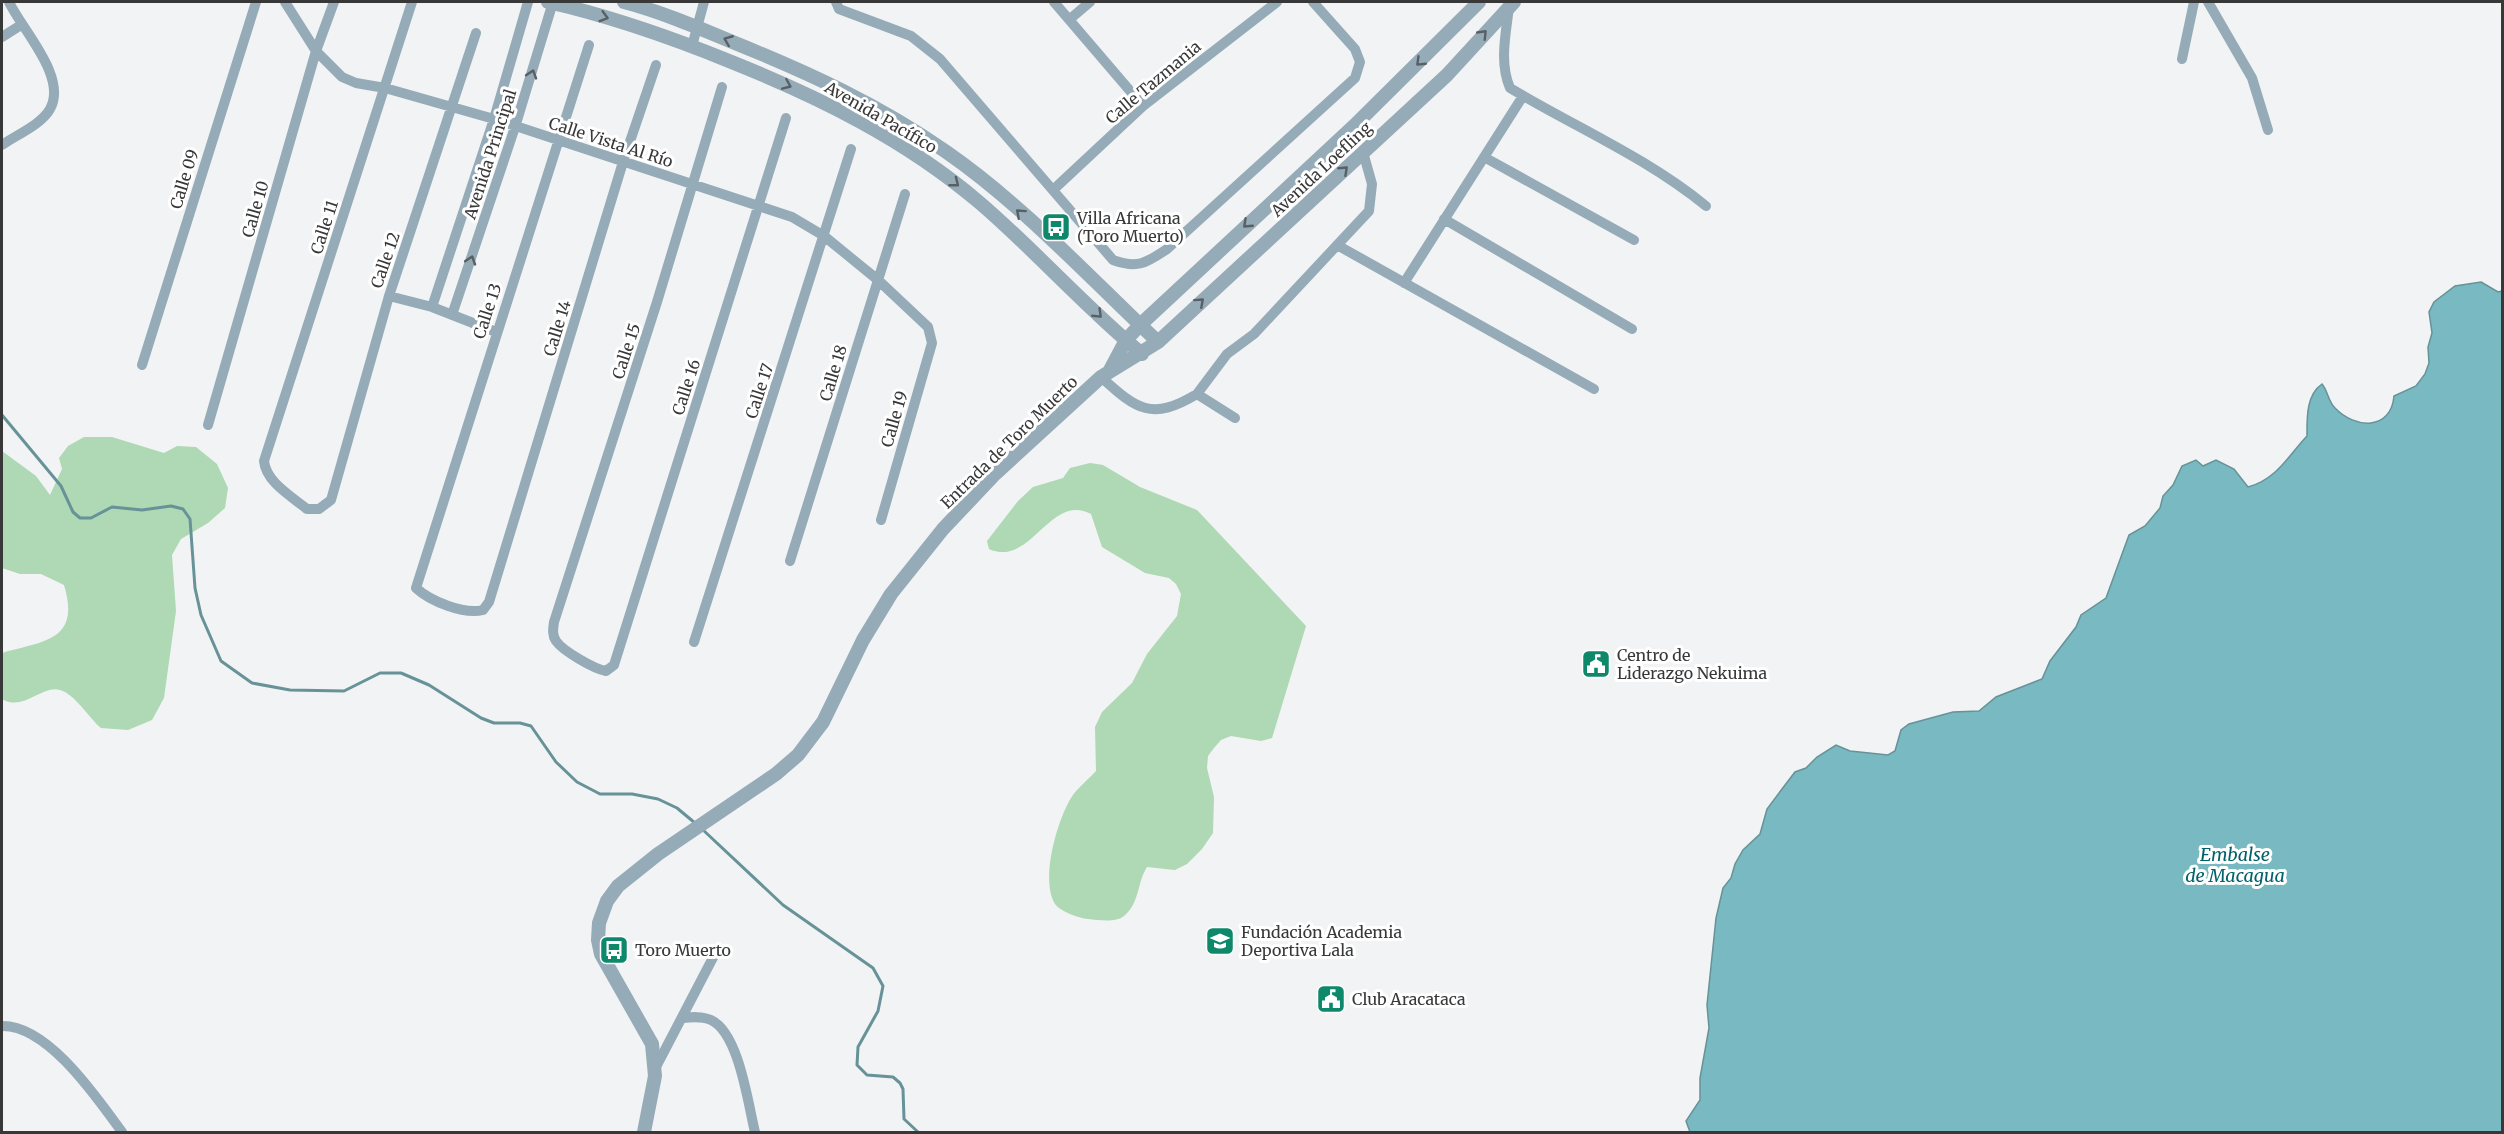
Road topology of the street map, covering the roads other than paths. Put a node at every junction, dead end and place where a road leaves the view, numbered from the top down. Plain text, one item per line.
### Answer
1 (9, 2) edge
2 (256, 2) edge
3 (285, 2) edge
4 (334, 2) edge
5 (412, 2) edge
6 (528, 2) edge
7 (551, 2) edge
8 (624, 2) edge
9 (704, 2) edge
10 (836, 2) edge
11 (1054, 2) edge
12 (1090, 2) edge
13 (1276, 2) edge
14 (1313, 2) edge
15 (2194, 2) edge
16 (2208, 2) edge
17 (1475, 3) edge
18 (1512, 4) edge
19 (1070, 19) junction
20 (21, 25) junction
21 (697, 27) junction
22 (476, 33) dead end
23 (2, 37) edge
24 (589, 45) dead end
25 (692, 46) junction
26 (316, 51) junction
27 (2182, 59) dead end
28 (656, 65) dead end
29 (722, 87) dead end
30 (385, 88) junction
31 (1523, 96) junction
32 (1143, 106) junction
33 (453, 108) junction
34 (786, 118) dead end
35 (494, 119) junction
36 (515, 127) junction
37 (2268, 130) dead end
38 (559, 141) junction
39 (2, 145) edge
40 (851, 149) dead end
41 (1364, 152) junction
42 (1484, 157) junction
43 (623, 162) junction
44 (693, 185) junction
45 (1053, 190) junction
46 (905, 194) dead end
47 (1706, 206) dead end
48 (759, 207) junction
49 (1444, 219) junction
50 (824, 236) junction
51 (1634, 240) dead end
52 (1337, 245) junction
53 (878, 280) junction
54 (1404, 283) junction
55 (389, 296) junction
56 (432, 307) junction
57 (452, 315) junction
58 (1140, 325) junction
59 (928, 327) joint
60 (1632, 329) dead end
61 (496, 332) junction
62 (1126, 340) junction
63 (1158, 342) junction
64 (1142, 354) junction
65 (141, 365) dead end
66 (1105, 375) junction
67 (1594, 389) dead end
68 (1197, 394) junction
69 (1235, 418) dead end
70 (208, 425) dead end
71 (331, 500) joint
72 (881, 520) dead end
73 (789, 561) dead end
74 (416, 588) joint
75 (694, 642) dead end
76 (614, 665) joint
77 (718, 948) dead end
78 (683, 1018) junction
79 (2, 1026) edge
80 (656, 1067) junction
81 (122, 1132) edge
82 (644, 1132) edge
83 (755, 1132) edge

1 - 20 street
2 - 65 street, Calle 09
3 - 26 street, Calle Vista Al Río
4 - 26 street, Calle 10
5 - 30 street, Calle 11
6 - 35 street, Avenida Principal
7 -> 25 street, Avenida Pacífico
36 -> 7 street, Avenida Principal
8 - 21 street, Avenida Pacífico
9 - 21 street
10 - 45 street
11 - 19 street
12 - 19 street
13 - 32 street, Calle Tazmania
14 - 45 street
15 - 27 street
16 - 37 street
17 -> 58 street, Avenida Loefling
18 - 31 street
41 -> 18 street, Avenida Loefling
19 - 32 street
20 - 23 street
20 - 39 street
21 - 25 street
58 -> 21 street, Avenida Pacífico
22 - 33 street, Calle 12
24 - 38 street, Calle 13
25 -> 62 street, Avenida Pacífico
26 - 30 street, Calle Vista Al Río
26 - 70 street, Calle 10
28 - 43 street, Calle 14
29 - 44 street, Calle 15
30 - 33 street, Calle Vista Al Río
30 - 71 street, Calle 11
31 - 42 street
31 - 47 street
32 - 45 street, Calle Tazmania
33 - 35 street, Calle Vista Al Río
33 - 55 street, Calle 12
34 - 48 street, Calle 16
35 - 36 street, Calle Vista Al Río
35 - 56 street, Avenida Principal
36 - 38 street, Calle Vista Al Río
57 -> 36 street, Avenida Principal
38 - 43 street, Calle Vista Al Río
38 - 61 street, Calle 13
40 - 50 street, Calle 17
41 - 52 street
63 -> 41 street, Avenida Loefling
42 - 49 street
42 - 51 street
43 - 44 street, Calle Vista Al Río
43 - 74 street, Calle 14
44 - 48 street, Calle Vista Al Río
44 - 76 street, Calle 15
46 - 53 street, Calle 18
48 - 50 street, Calle Vista Al Río
48 - 76 street, Calle 16
49 - 54 street
49 - 60 street
50 - 53 street, Calle Vista Al Río
50 - 75 street, Calle 17
52 - 54 street
52 - 68 street
53 - 59 street, Calle Vista Al Río
53 - 73 street, Calle 18
54 - 67 street
55 - 56 street
55 - 71 street, Calle 12
56 - 57 street
57 - 61 street
58 - 62 street, Avenida Loefling
58 - 63 street, Avenida Pacífico
59 - 72 street, Calle 19
61 - 74 street, Calle 13
62 - 64 street, Avenida Pacífico
62 - 66 street, Entrada de Toro Muerto
63 - 64 street, Avenida Loefling
64 - 66 street, Entrada de Toro Muerto
66 - 68 street
66 - 80 street, Entrada de Toro Muerto
68 - 69 street
77 - 78 street
78 - 80 street
78 - 83 street
79 - 81 street
80 - 82 street

